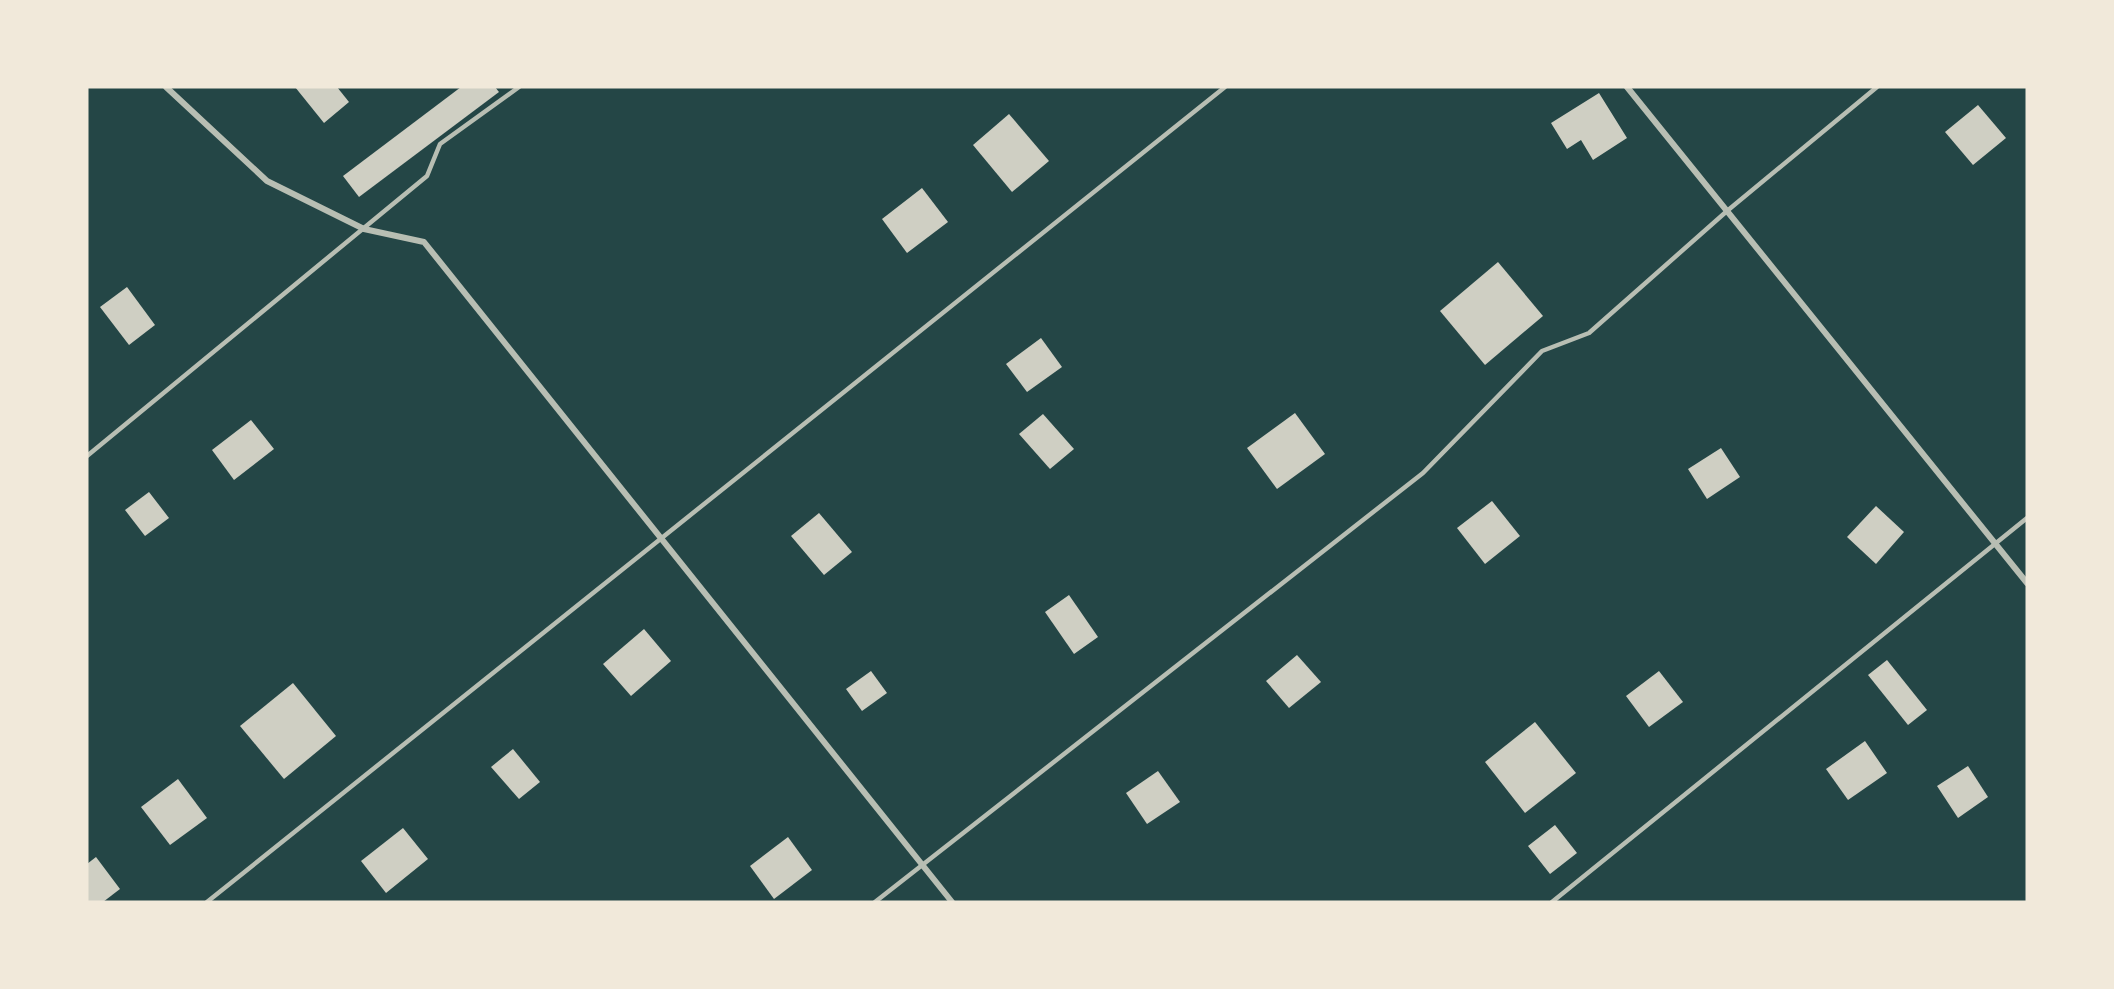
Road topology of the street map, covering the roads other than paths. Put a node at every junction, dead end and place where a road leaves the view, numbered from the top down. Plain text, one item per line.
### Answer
1 (166, 87) edge
2 (519, 87) edge
3 (1225, 87) edge
4 (1627, 87) edge
5 (1877, 87) edge
6 (1727, 212) junction
7 (364, 229) junction
8 (87, 456) edge
9 (2027, 518) edge
10 (661, 539) junction
11 (1995, 543) junction
12 (2027, 583) edge
13 (921, 864) junction
14 (207, 902) edge
15 (875, 902) edge
16 (952, 902) edge
17 (1552, 902) edge

1 - 7 street
2 - 7 lane
3 - 10 lane
4 - 6 street
5 - 6 lane
6 - 11 street
6 - 13 lane
7 - 8 lane
7 - 10 street
9 - 11 lane
10 - 13 street
10 - 14 lane
11 - 12 street
11 - 17 lane
13 - 15 lane
13 - 16 street

